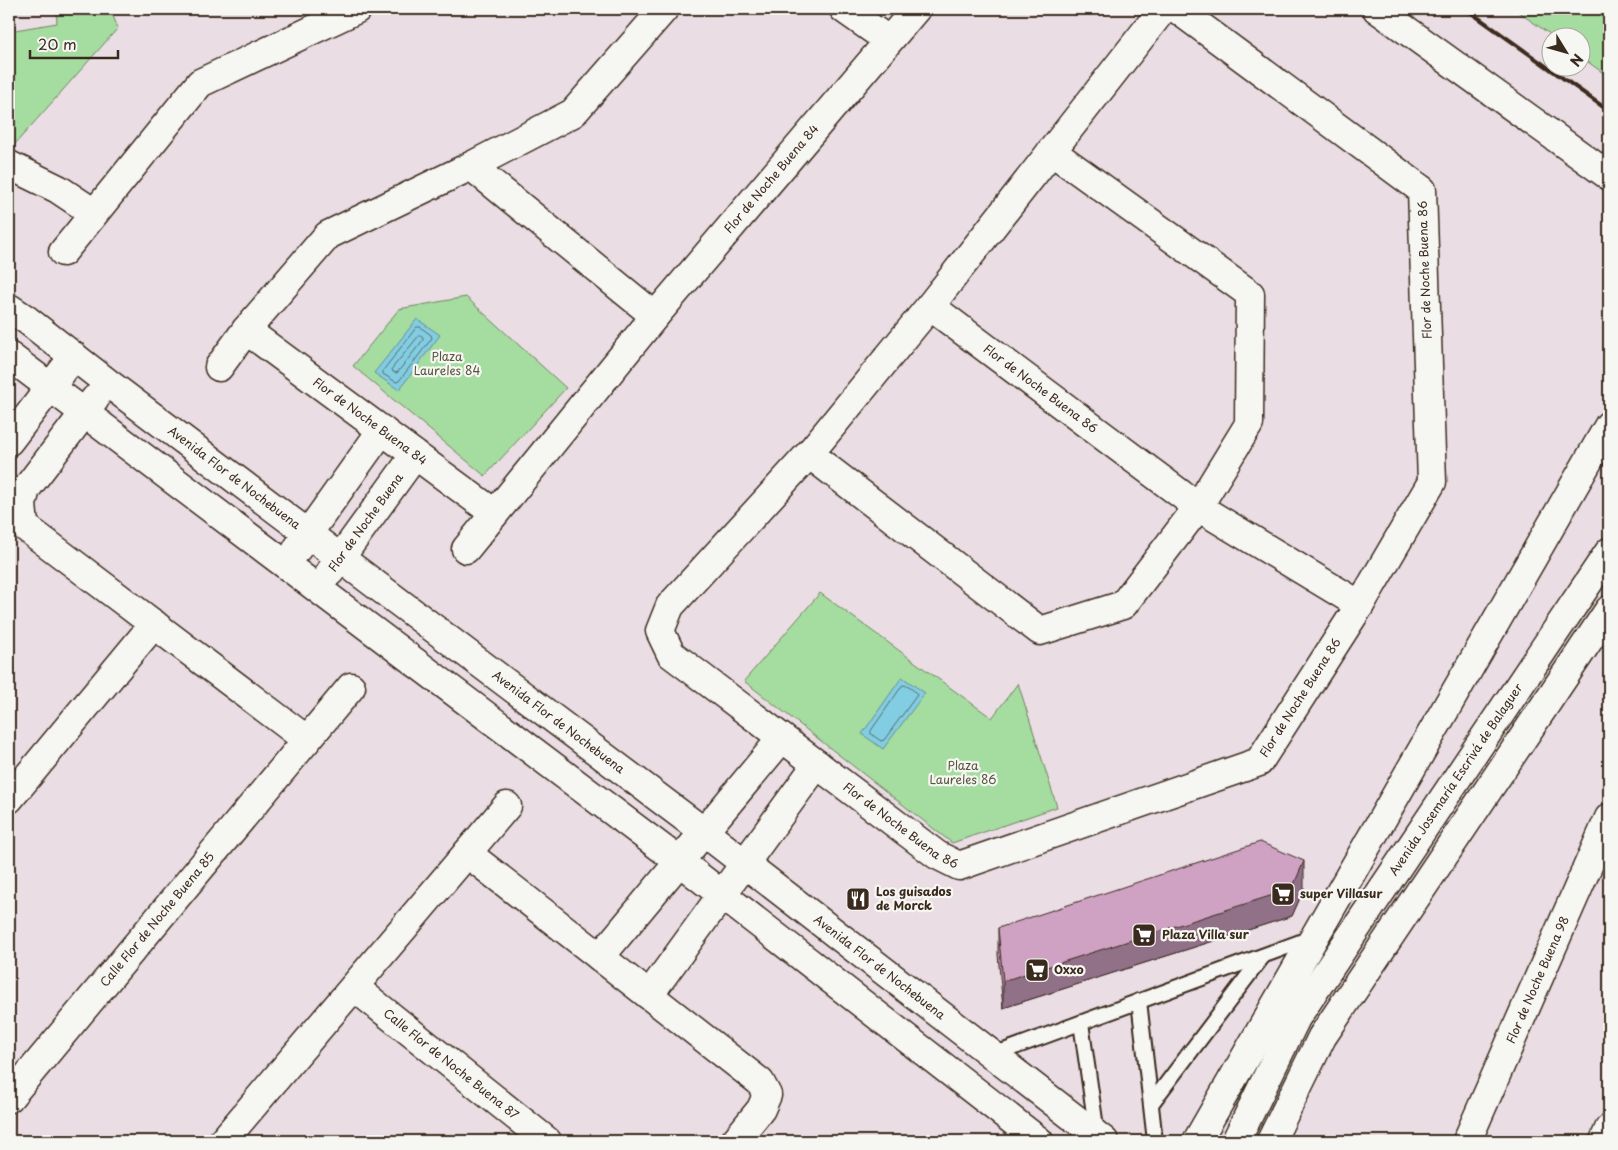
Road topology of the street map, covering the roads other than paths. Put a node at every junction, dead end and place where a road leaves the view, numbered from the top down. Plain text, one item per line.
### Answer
1 (357, 9) edge
2 (664, 9) edge
3 (844, 9) edge
4 (916, 9) edge
5 (1163, 9) edge
6 (1177, 9) edge
7 (1377, 9) edge
8 (888, 40) junction
9 (1051, 151) junction
10 (9, 165) edge
11 (471, 166) junction
12 (1609, 176) edge
13 (94, 213) junction
14 (63, 252) dead end
15 (930, 306) junction
16 (9, 308) edge
17 (655, 316) junction
18 (246, 330) junction
19 (9, 356) edge
20 (74, 356) junction
21 (218, 367) dead end
22 (108, 383) junction
23 (50, 388) junction
24 (84, 413) junction
25 (1609, 425) edge
26 (382, 430) junction
27 (9, 441) edge
28 (809, 454) junction
29 (415, 455) junction
30 (1198, 507) junction
31 (494, 513) junction
32 (308, 534) junction
33 (466, 549) dead end
34 (1609, 552) edge
35 (340, 558) junction
36 (286, 566) junction
37 (318, 589) junction
38 (1360, 605) junction
39 (1609, 610) edge
40 (154, 624) junction
41 (351, 687) dead end
42 (782, 738) junction
43 (307, 740) junction
44 (817, 764) junction
45 (9, 799) edge
46 (507, 806) dead end
47 (1609, 818) edge
48 (704, 832) junction
49 (467, 853) junction
50 (680, 862) junction
51 (745, 864) junction
52 (722, 894) junction
53 (1314, 937) junction
54 (1264, 956) junction
55 (600, 957) junction
56 (354, 987) junction
57 (649, 995) junction
58 (1139, 1002) junction
59 (1080, 1023) junction
60 (993, 1055) junction
61 (9, 1098) edge
62 (1151, 1104) junction
63 (1250, 1112) junction
64 (1609, 1129) edge
65 (232, 1138) edge
66 (1101, 1139) edge
67 (547, 1141) edge
68 (735, 1141) edge
69 (1039, 1141) edge
70 (1155, 1141) edge
71 (1197, 1141) edge
72 (1222, 1141) edge
73 (1236, 1141) edge
74 (1271, 1141) edge
75 (1467, 1141) edge
76 (1604, 1141) edge

1 - 13 street
2 - 11 street
3 - 8 street
4 - 8 street, Flor de Noche Buena 84
5 - 9 street, Flor de Noche Buena 86
6 - 38 street, Flor de Noche Buena 86
7 - 12 street
8 - 17 street, Flor de Noche Buena 84
9 - 15 street, Flor de Noche Buena 86
9 - 30 street
10 - 13 street
11 - 17 street
11 - 18 street
13 - 14 street
15 - 28 street, Flor de Noche Buena 86
15 - 30 street, Flor de Noche Buena 86
16 - 20 street, Avenida Flor de Nochebuena
17 - 31 street, Flor de Noche Buena 84
18 - 21 street
18 - 26 street, Flor de Noche Buena 84
19 - 23 street
20 - 22 street, Avenida Flor de Nochebuena
20 - 23 street
22 - 24 street
22 - 32 street, Avenida Flor de Nochebuena
23 - 24 street
23 - 27 street
24 - 36 street
24 - 40 street
25 - 53 street
26 - 29 street, Flor de Noche Buena 84
26 - 32 street
28 - 30 street
28 - 42 street, Flor de Noche Buena 86
29 - 31 street, Flor de Noche Buena 84
29 - 35 street, Flor de Noche Buena
30 - 38 street, Flor de Noche Buena 86
31 - 33 street, Flor de Noche Buena 84
32 - 35 street, Avenida Flor de Nochebuena
32 - 36 street
34 - 63 street, Avenida Josemaría Escrivá de Balaguer
35 - 37 street, Flor de Noche Buena
35 - 48 street, Avenida Flor de Nochebuena
36 - 37 street
37 - 50 street
38 - 44 street, Flor de Noche Buena 86
39 - 74 street
40 - 43 street
40 - 45 street
41 - 43 street, Calle Flor de Noche Buena 85
42 - 44 street, Flor de Noche Buena 86
42 - 48 street
43 - 61 street, Calle Flor de Noche Buena 85
44 - 51 street
46 - 49 street
47 - 75 street, Flor de Noche Buena 98
48 - 50 street
48 - 51 street, Avenida Flor de Nochebuena
49 - 55 street
49 - 56 street
50 - 52 street
50 - 55 street
51 - 52 street
51 - 60 street, Avenida Flor de Nochebuena
52 - 57 street
52 - 69 street
53 - 54 lane
53 - 71 street
54 - 58 lane
54 - 62 lane
55 - 57 street
56 - 65 street
56 - 67 street, Calle Flor de Noche Buena 87
57 - 68 street
58 - 59 lane
58 - 62 lane
59 - 60 lane
59 - 66 lane
60 - 66 street, Avenida Flor de Nochebuena
62 - 70 lane
63 - 72 street
63 - 73 street, Avenida Josemaría Escrivá de Balaguer
64 - 76 street

